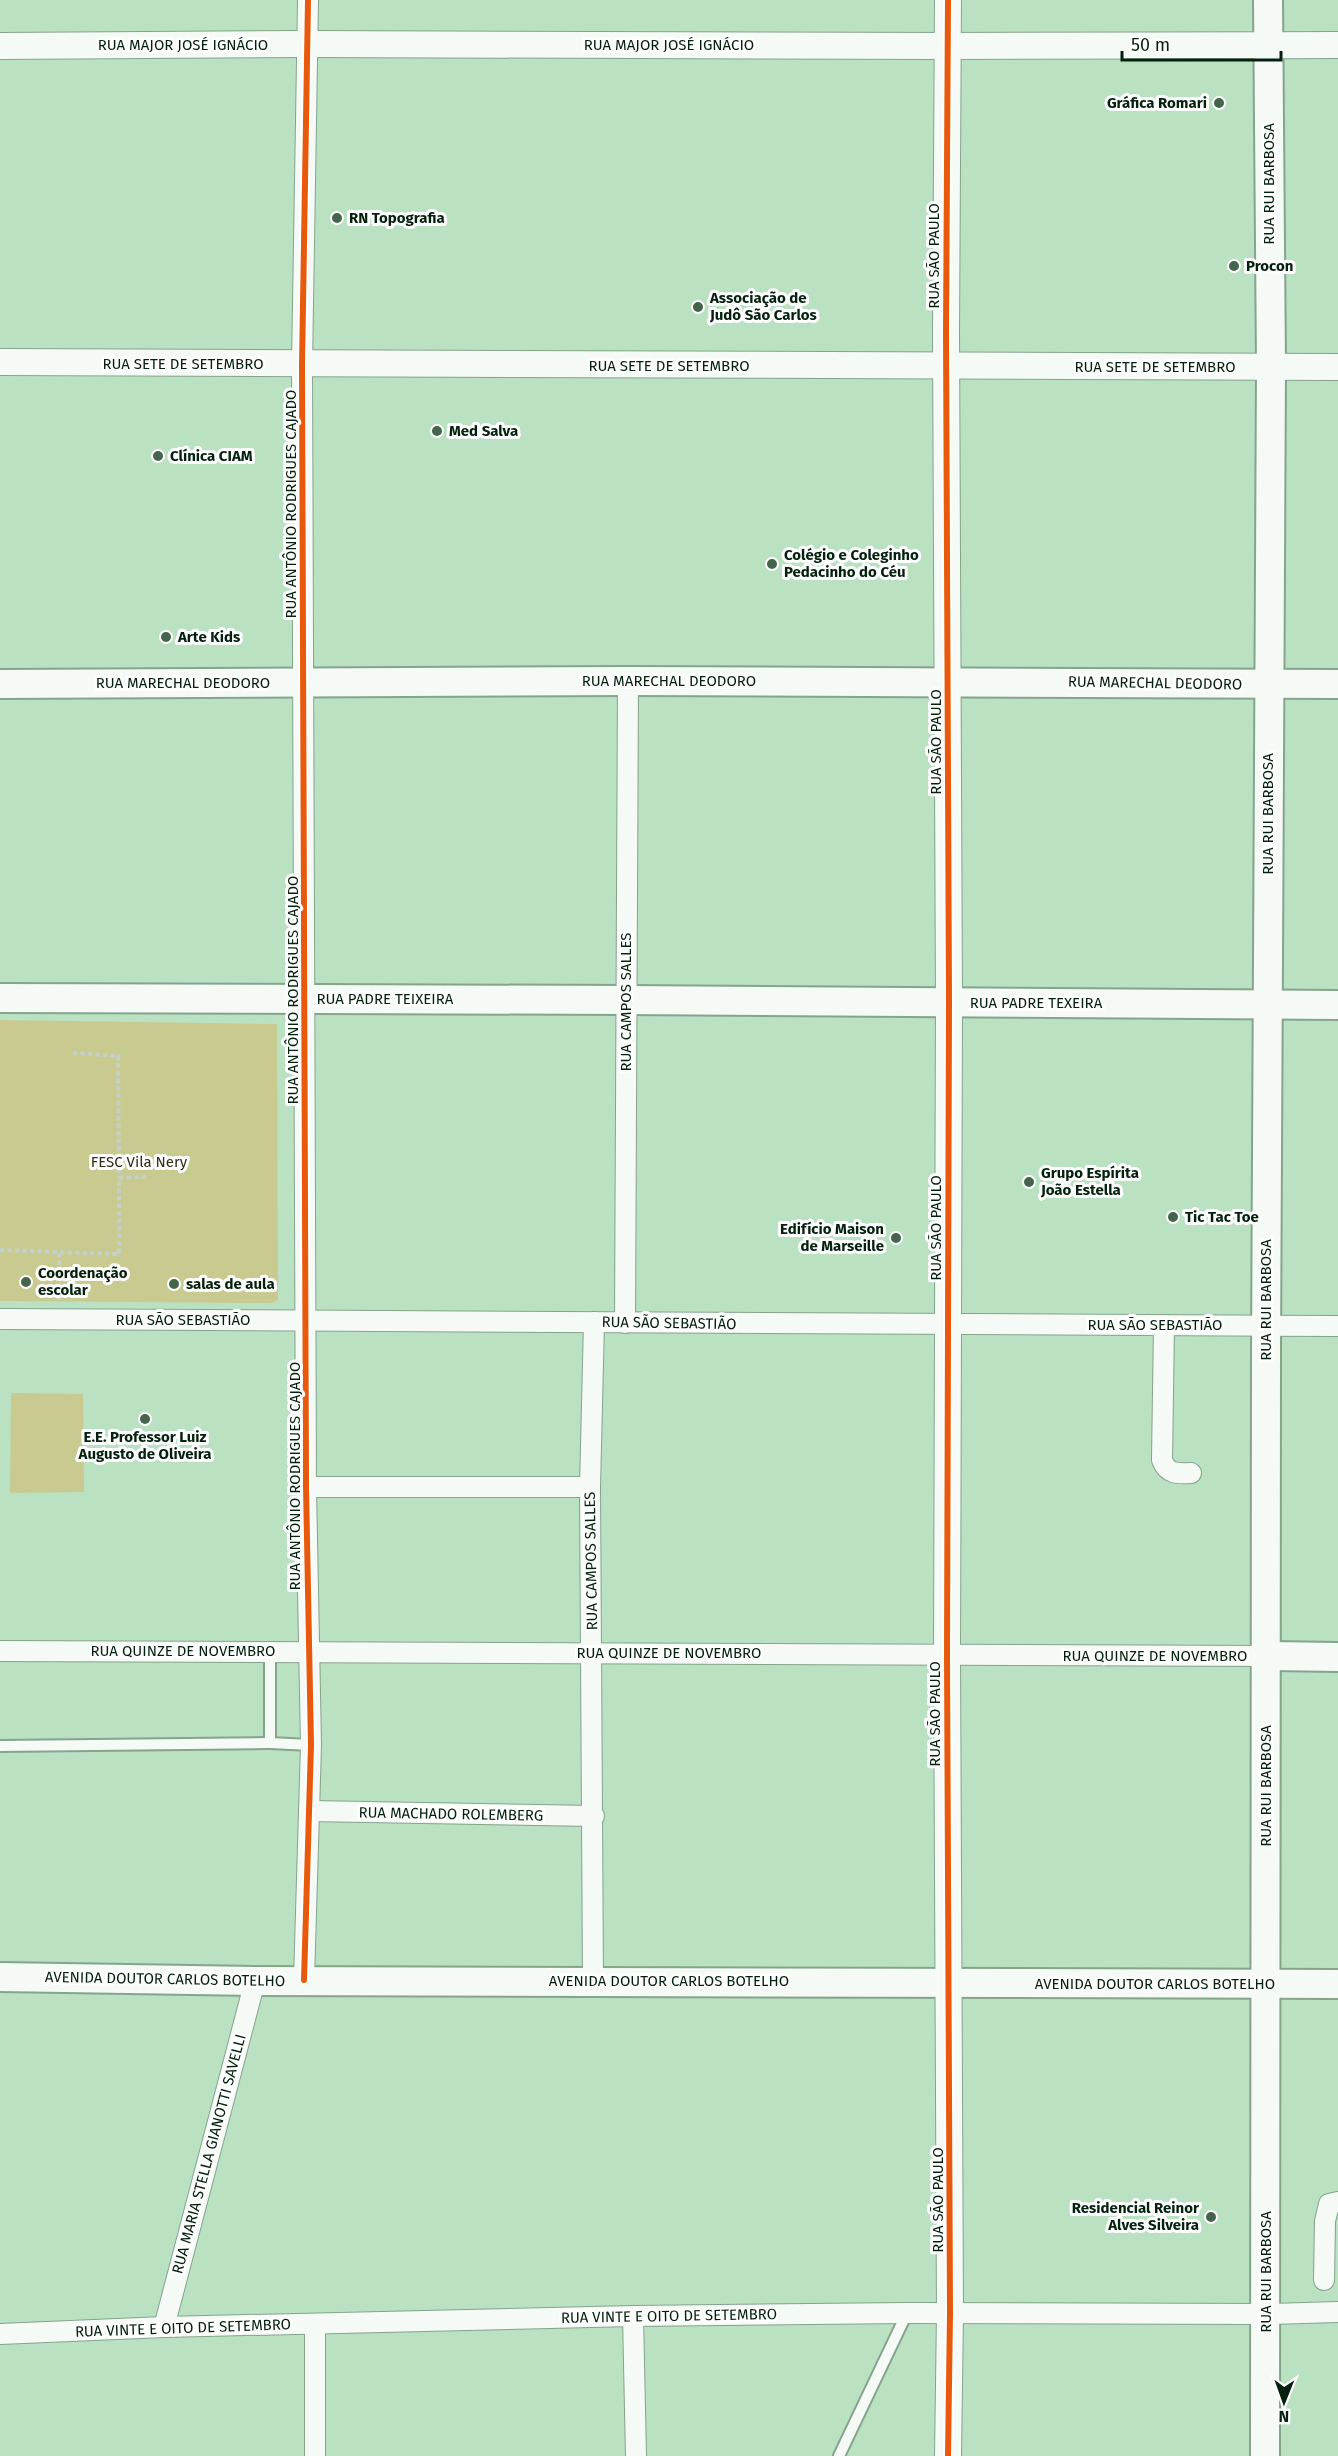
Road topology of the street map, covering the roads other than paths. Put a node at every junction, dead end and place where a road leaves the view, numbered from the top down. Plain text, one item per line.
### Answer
1 (308, 0) edge
2 (948, 0) edge
3 (1268, 0) edge
4 (308, 44) junction
5 (1338, 45) edge
6 (0, 46) edge
7 (948, 46) junction
8 (1268, 47) junction
9 (0, 362) edge
10 (302, 365) junction
11 (946, 366) junction
12 (1271, 367) junction
13 (1338, 367) edge
14 (628, 681) junction
15 (948, 681) junction
16 (304, 683) junction
17 (0, 684) edge
18 (1269, 684) junction
19 (1338, 684) edge
20 (0, 998) edge
21 (305, 999) junction
22 (626, 1000) junction
23 (950, 1002) junction
24 (1268, 1005) junction
25 (1338, 1005) edge
26 (0, 1319) edge
27 (306, 1320) junction
28 (594, 1322) junction
29 (625, 1323) junction
30 (948, 1325) junction
31 (1164, 1325) junction
32 (1266, 1326) junction
33 (1338, 1326) edge
34 (1191, 1473) dead end
35 (306, 1487) junction
36 (590, 1487) junction
37 (270, 1650) junction
38 (0, 1651) edge
39 (308, 1651) junction
40 (592, 1652) junction
41 (947, 1655) junction
42 (1267, 1656) junction
43 (1338, 1657) edge
44 (270, 1743) junction
45 (311, 1745) junction
46 (0, 1746) edge
47 (309, 1811) junction
48 (594, 1816) junction
49 (0, 1977) edge
50 (304, 1980) junction
51 (255, 1981) junction
52 (593, 1981) junction
53 (948, 1983) junction
54 (1265, 1984) junction
55 (1338, 1984) edge
56 (1338, 2202) edge
57 (1324, 2280) dead end
58 (1338, 2312) edge
59 (907, 2313) junction
60 (950, 2313) junction
61 (1266, 2314) junction
62 (633, 2316) junction
63 (315, 2324) junction
64 (164, 2327) junction
65 (0, 2334) edge
66 (315, 2456) edge
67 (636, 2456) edge
68 (839, 2456) edge
69 (948, 2456) edge
70 (1265, 2456) edge

1 - 4 street, RUA ANTÔNIO RODRIGUES CAJADO
2 - 7 street, RUA SÃO PAULO
3 - 8 main road, RUA RUI BARBOSA
4 - 6 street, RUA MAJOR JOSÉ IGNÁCIO
4 - 7 street, RUA MAJOR JOSÉ IGNÁCIO
4 - 10 street, RUA ANTÔNIO RODRIGUES CAJADO
5 - 8 street, RUA MAJOR JOSÉ IGNÁCIO
7 - 8 street, RUA MAJOR JOSÉ IGNÁCIO
7 - 11 street, RUA SÃO PAULO
8 - 12 main road, RUA RUI BARBOSA
9 - 10 street, RUA SETE DE SETEMBRO
10 - 11 street, RUA SETE DE SETEMBRO
10 - 16 street, RUA ANTÔNIO RODRIGUES CAJADO
11 - 12 street, RUA SETE DE SETEMBRO
11 - 15 street, RUA SÃO PAULO
12 - 13 street, RUA SETE DE SETEMBRO
12 - 18 main road, RUA RUI BARBOSA
14 - 15 main road, RUA MARECHAL DEODORO
14 - 16 main road, RUA MARECHAL DEODORO
14 - 22 street, RUA CAMPOS SALLES
15 - 18 main road, RUA MARECHAL DEODORO
15 - 23 street, RUA SÃO PAULO
16 - 17 main road, RUA MARECHAL DEODORO
16 - 21 street, RUA ANTÔNIO RODRIGUES CAJADO
18 - 19 main road, RUA MARECHAL DEODORO
18 - 24 main road, RUA RUI BARBOSA
20 - 21 main road, RUA PADRE TEIXEIRA
21 - 22 main road, RUA PADRE TEIXEIRA
21 - 27 street, RUA ANTÔNIO RODRIGUES CAJADO
22 - 23 main road, RUA PADRE TEXEIRA
22 - 29 street, RUA CAMPOS SALLES
23 - 24 main road, RUA PADRE TEXEIRA
23 - 30 street, RUA SÃO PAULO
24 - 25 main road, RUA PADRE TEXEIRA
24 - 32 main road, RUA RUI BARBOSA
26 - 27 street, RUA SÃO SEBASTIÃO
27 - 28 street, RUA SÃO SEBASTIÃO
27 - 35 street, RUA ANTÔNIO RODRIGUES CAJADO
28 - 29 street, RUA SÃO SEBASTIÃO
28 - 36 street, RUA CAMPOS SALLES
29 - 30 street, RUA SÃO SEBASTIÃO
30 - 31 street, RUA SÃO SEBASTIÃO
30 - 41 street, RUA SÃO PAULO
31 - 32 street, RUA SÃO SEBASTIÃO
31 - 34 street
32 - 33 street, RUA SÃO SEBASTIÃO
32 - 42 main road, RUA RUI BARBOSA
35 - 36 street
35 - 39 street, RUA ANTÔNIO RODRIGUES CAJADO
36 - 40 street, RUA CAMPOS SALLES
37 - 38 street, RUA QUINZE DE NOVEMBRO
37 - 39 street, RUA QUINZE DE NOVEMBRO
37 - 44 lane
39 - 40 street, RUA QUINZE DE NOVEMBRO
39 - 45 street, RUA ANTÔNIO RODRIGUES CAJADO
40 - 41 street, RUA QUINZE DE NOVEMBRO
40 - 48 street, RUA CAMPOS SALLES
41 - 42 street, RUA QUINZE DE NOVEMBRO
41 - 53 street, RUA SÃO PAULO
42 - 43 main road, RUA QUINZE DE NOVEMBRO
42 - 54 main road, RUA RUI BARBOSA
44 - 45 lane
44 - 46 lane
45 - 47 street, RUA ANTÔNIO RODRIGUES CAJADO
47 - 48 street, RUA MACHADO ROLEMBERG
47 - 50 street, RUA ANTÔNIO RODRIGUES CAJADO
48 - 52 street, RUA CAMPOS SALLES
49 - 51 main road, AVENIDA DOUTOR CARLOS BOTELHO
50 - 51 main road, AVENIDA DOUTOR CARLOS BOTELHO
50 - 52 main road, AVENIDA DOUTOR CARLOS BOTELHO
51 - 64 street, RUA MARIA STELLA GIANOTTI SAVELLI
52 - 53 main road, AVENIDA DOUTOR CARLOS BOTELHO
53 - 54 main road, AVENIDA DOUTOR CARLOS BOTELHO
53 - 60 street, RUA SÃO PAULO
54 - 55 main road, AVENIDA DOUTOR CARLOS BOTELHO
54 - 61 main road, RUA RUI BARBOSA
56 - 57 street
58 - 61 street, RUA VINTE E OITO DE SETEMBRO
59 - 60 street, RUA VINTE E OITO DE SETEMBRO
59 - 62 street, RUA VINTE E OITO DE SETEMBRO
59 - 68 lane
60 - 61 street, RUA VINTE E OITO DE SETEMBRO
60 - 69 street, RUA SÃO PAULO
61 - 70 main road, RUA RUI BARBOSA
62 - 63 street, RUA VINTE E OITO DE SETEMBRO
62 - 67 street
63 - 64 street, RUA VINTE E OITO DE SETEMBRO
63 - 66 street
64 - 65 street, RUA VINTE E OITO DE SETEMBRO

